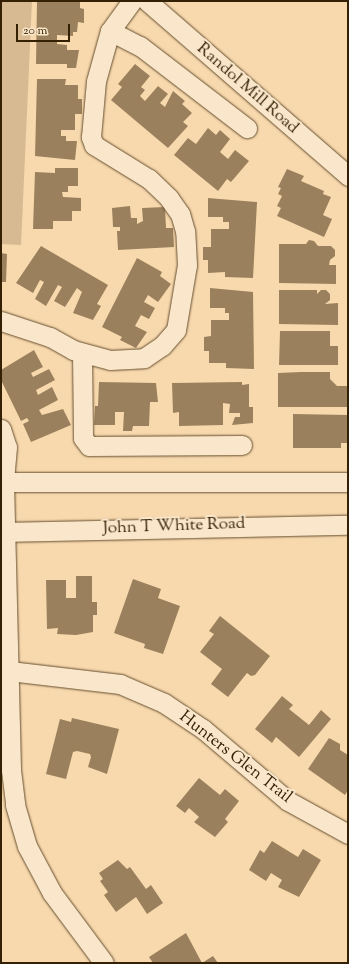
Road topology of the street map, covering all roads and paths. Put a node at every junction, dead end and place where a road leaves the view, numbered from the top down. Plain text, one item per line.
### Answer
1 (132, 1) edge
2 (147, 1) edge
3 (110, 31) junction
4 (246, 128) dead end
5 (348, 176) edge
6 (1, 321) edge
7 (82, 353) junction
8 (1, 429) edge
9 (242, 446) dead end
10 (3, 482) edge
11 (348, 482) edge
12 (348, 525) edge
13 (4, 532) edge
14 (5, 670) edge
15 (348, 834) edge
16 (104, 963) edge

1 - 3 street
2 - 5 street, Randol Mill Road
3 - 4 street
3 - 7 street
6 - 7 street
7 - 9 street
8 - 10 street
10 - 11 street
10 - 13 street
12 - 13 street, John T White Road
13 - 14 street
14 - 15 street, Hunters Glen Trail
14 - 16 street

